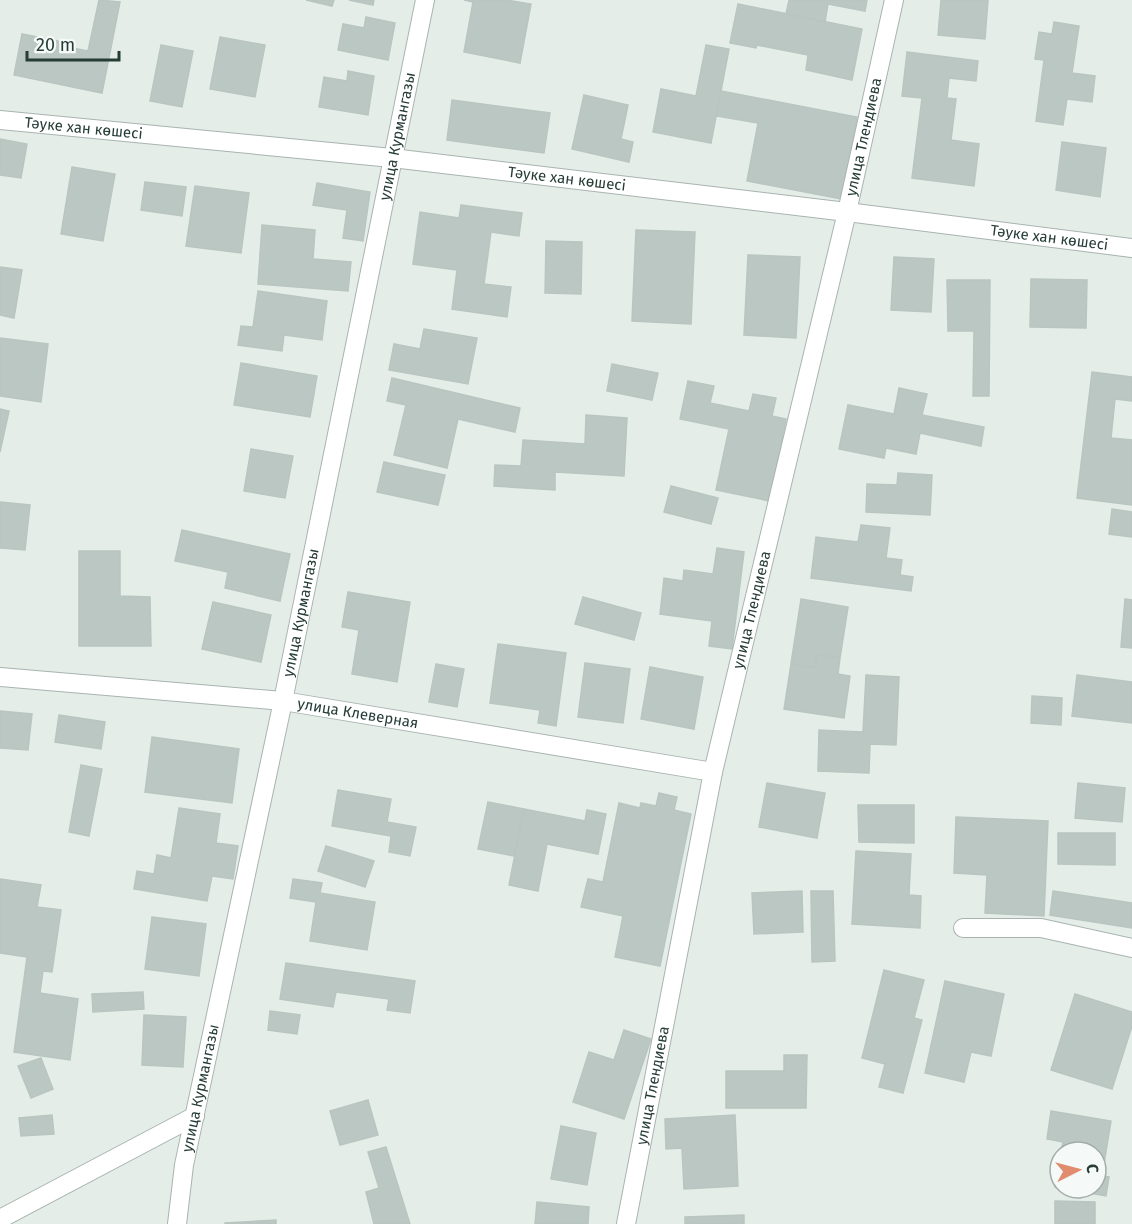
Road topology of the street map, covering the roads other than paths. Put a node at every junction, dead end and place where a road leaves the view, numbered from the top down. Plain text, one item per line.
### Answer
1 (425, 0) edge
2 (894, 0) edge
3 (0, 120) edge
4 (392, 158) junction
5 (847, 212) junction
6 (1132, 248) edge
7 (0, 677) edge
8 (283, 701) junction
9 (713, 772) junction
10 (963, 928) dead end
11 (1132, 948) edge
12 (195, 1116) junction
13 (0, 1219) edge
14 (177, 1224) edge
15 (626, 1224) edge

1 - 4 street, улица Курмангазы
2 - 5 street, улица Тлендиева
3 - 4 street, Тәуке хан көшесі
4 - 5 street, Тәуке хан көшесі
4 - 8 street, улица Курмангазы
5 - 6 street, Тәуке хан көшесі
5 - 9 street, улица Тлендиева
7 - 8 street, улица Клеверная
8 - 9 street, улица Клеверная
8 - 12 street, улица Курмангазы
9 - 15 street, улица Тлендиева
10 - 11 street
12 - 13 street
12 - 14 street, улица Курмангазы

